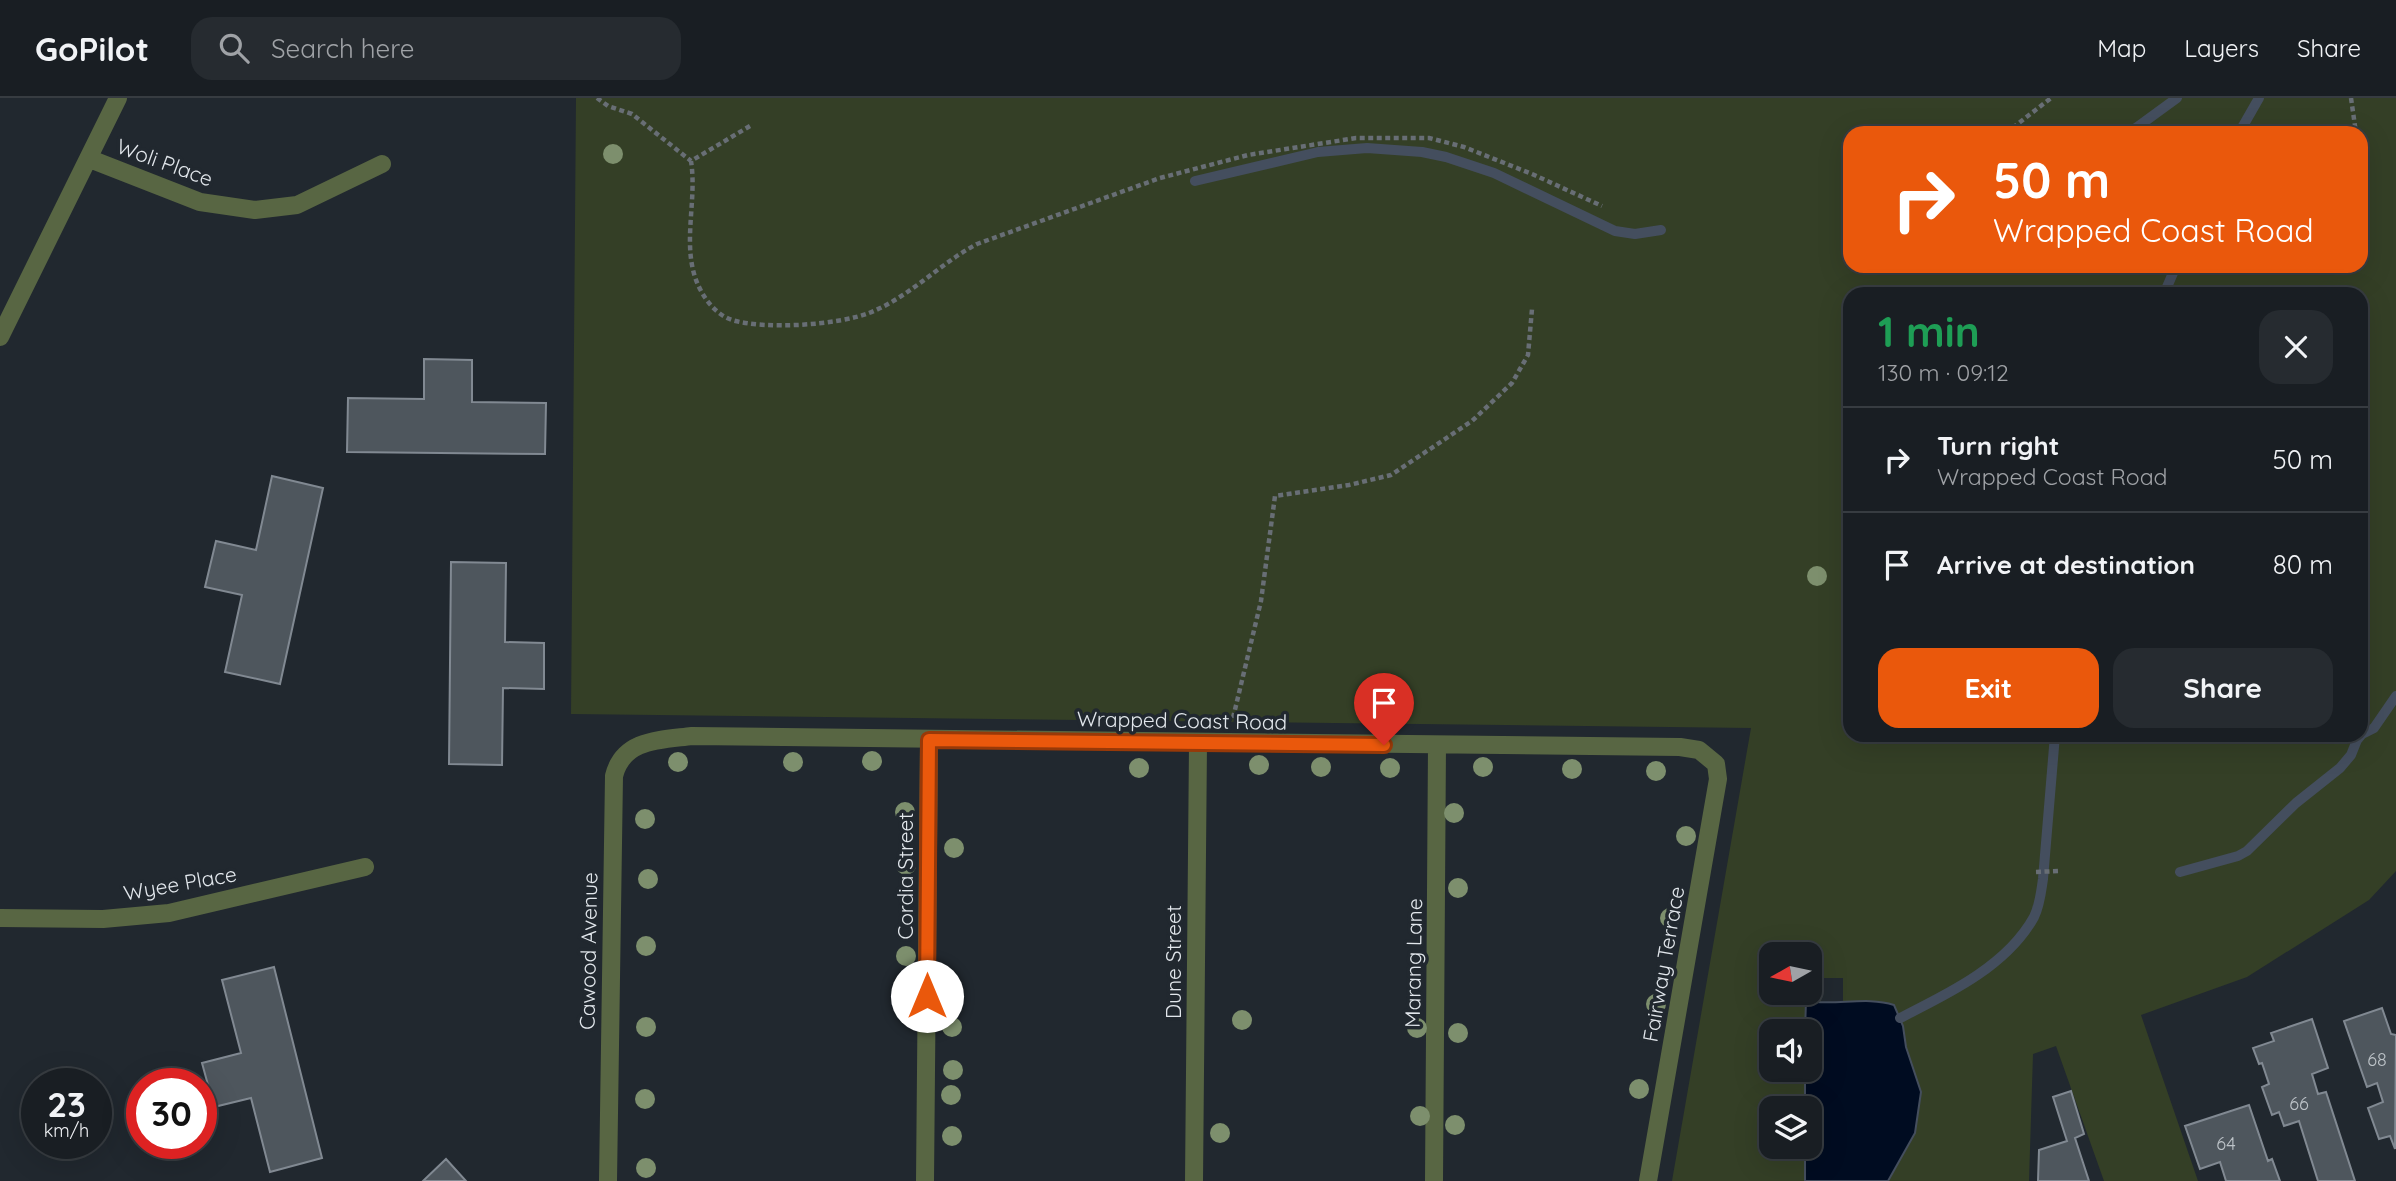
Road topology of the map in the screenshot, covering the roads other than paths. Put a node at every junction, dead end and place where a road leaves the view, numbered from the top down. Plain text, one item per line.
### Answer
1 (118, 98) edge
2 (90, 159) junction
3 (382, 164) dead end
4 (0, 337) edge
5 (929, 740) junction
6 (651, 741) joint
7 (1198, 744) junction
8 (1437, 745) junction
9 (1710, 757) joint
10 (365, 867) dead end
11 (0, 918) edge
12 (608, 1181) edge
13 (925, 1181) edge
14 (1194, 1181) edge
15 (1434, 1181) edge
16 (1648, 1181) edge

1 - 2 street
2 - 3 street, Woli Place
2 - 4 street
5 - 6 street, Wrapped Coast Road
5 - 7 street, Wrapped Coast Road
5 - 13 street, Cordia Street
6 - 12 street, Cawood Avenue
7 - 8 street, Wrapped Coast Road
7 - 14 street, Dune Street
8 - 9 street, Wrapped Coast Road
8 - 15 street, Marang Lane
9 - 16 street, Fairway Terrace
10 - 11 street, Wyee Place

